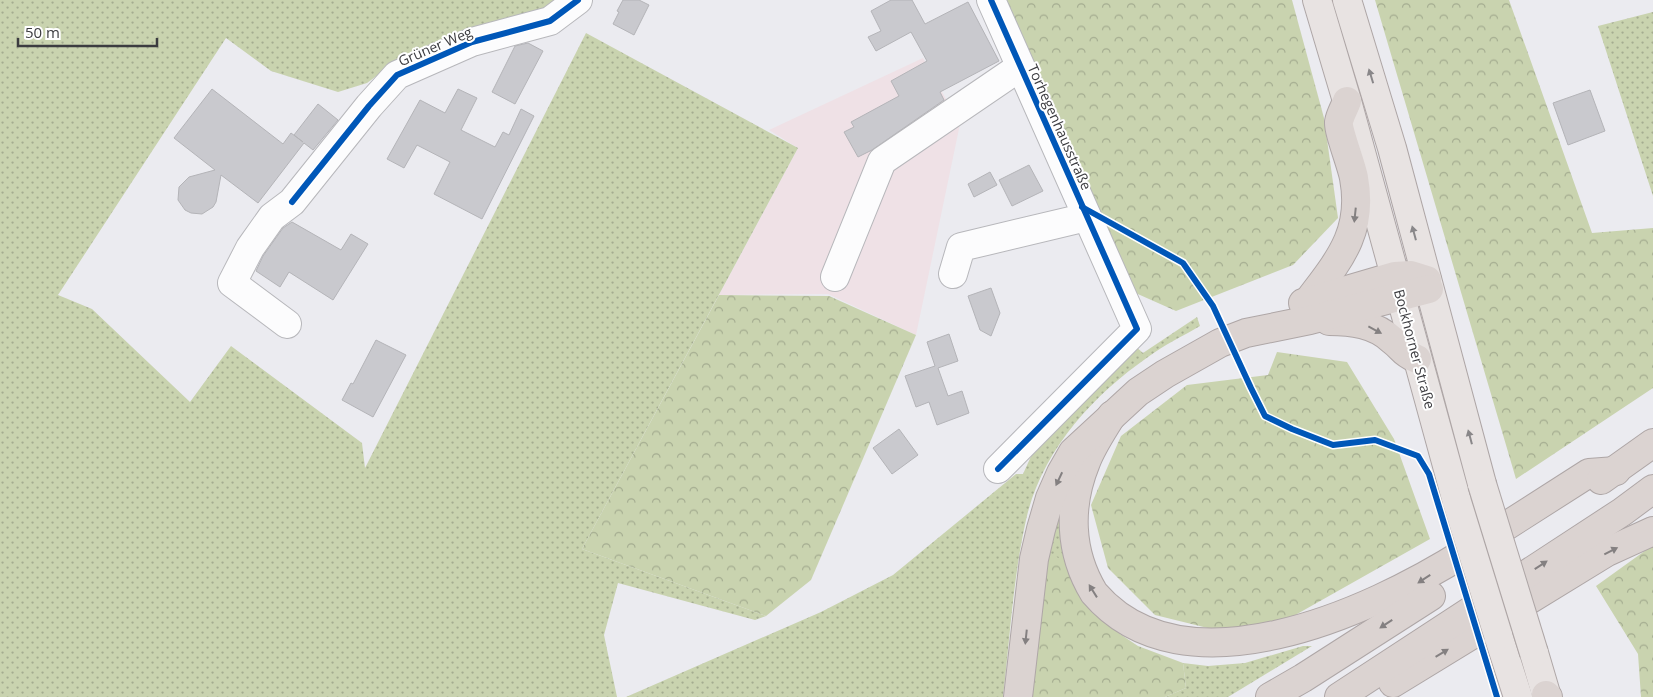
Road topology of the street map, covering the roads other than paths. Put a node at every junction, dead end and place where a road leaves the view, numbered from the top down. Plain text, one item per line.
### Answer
1 (578, 0) edge
2 (991, 0) edge
3 (1317, 0) edge
4 (1347, 0) edge
5 (1020, 67) junction
6 (1347, 100) junction
7 (1087, 217) junction
8 (953, 274) dead end
9 (835, 276) dead end
10 (1428, 284) junction
11 (1398, 286) junction
12 (1310, 310) junction
13 (287, 324) dead end
14 (1417, 358) junction
15 (1112, 415) junction
16 (1653, 443) edge
17 (998, 469) dead end
18 (1616, 471) junction
19 (1653, 489) edge
20 (1653, 531) edge
21 (1547, 696) edge
22 (1018, 697) edge
23 (1270, 697) edge
24 (1339, 697) edge
25 (1370, 697) edge
26 (1518, 697) edge

1 - 13 street, Grüner Weg
2 - 5 street, Torhegenhausstraße
3 - 6 main road, Bockhorner Straße
10 -> 4 main road
5 - 7 street, Torhegenhausstraße
5 - 9 street
6 - 11 main road, Bockhorner Straße
6 -> 12 highway
7 - 8 street
7 - 17 street, Torhegenhausstraße
10 - 11 highway
21 -> 10 main road, bridge
11 - 12 highway
11 - 14 main road, Bockhorner Straße
12 -> 14 highway
12 - 15 highway
14 - 26 main road, Bockhorner Straße, bridge
18 -> 15 highway
15 -> 22 highway
16 - 18 highway
18 -> 23 highway
24 -> 19 highway
25 -> 20 highway

